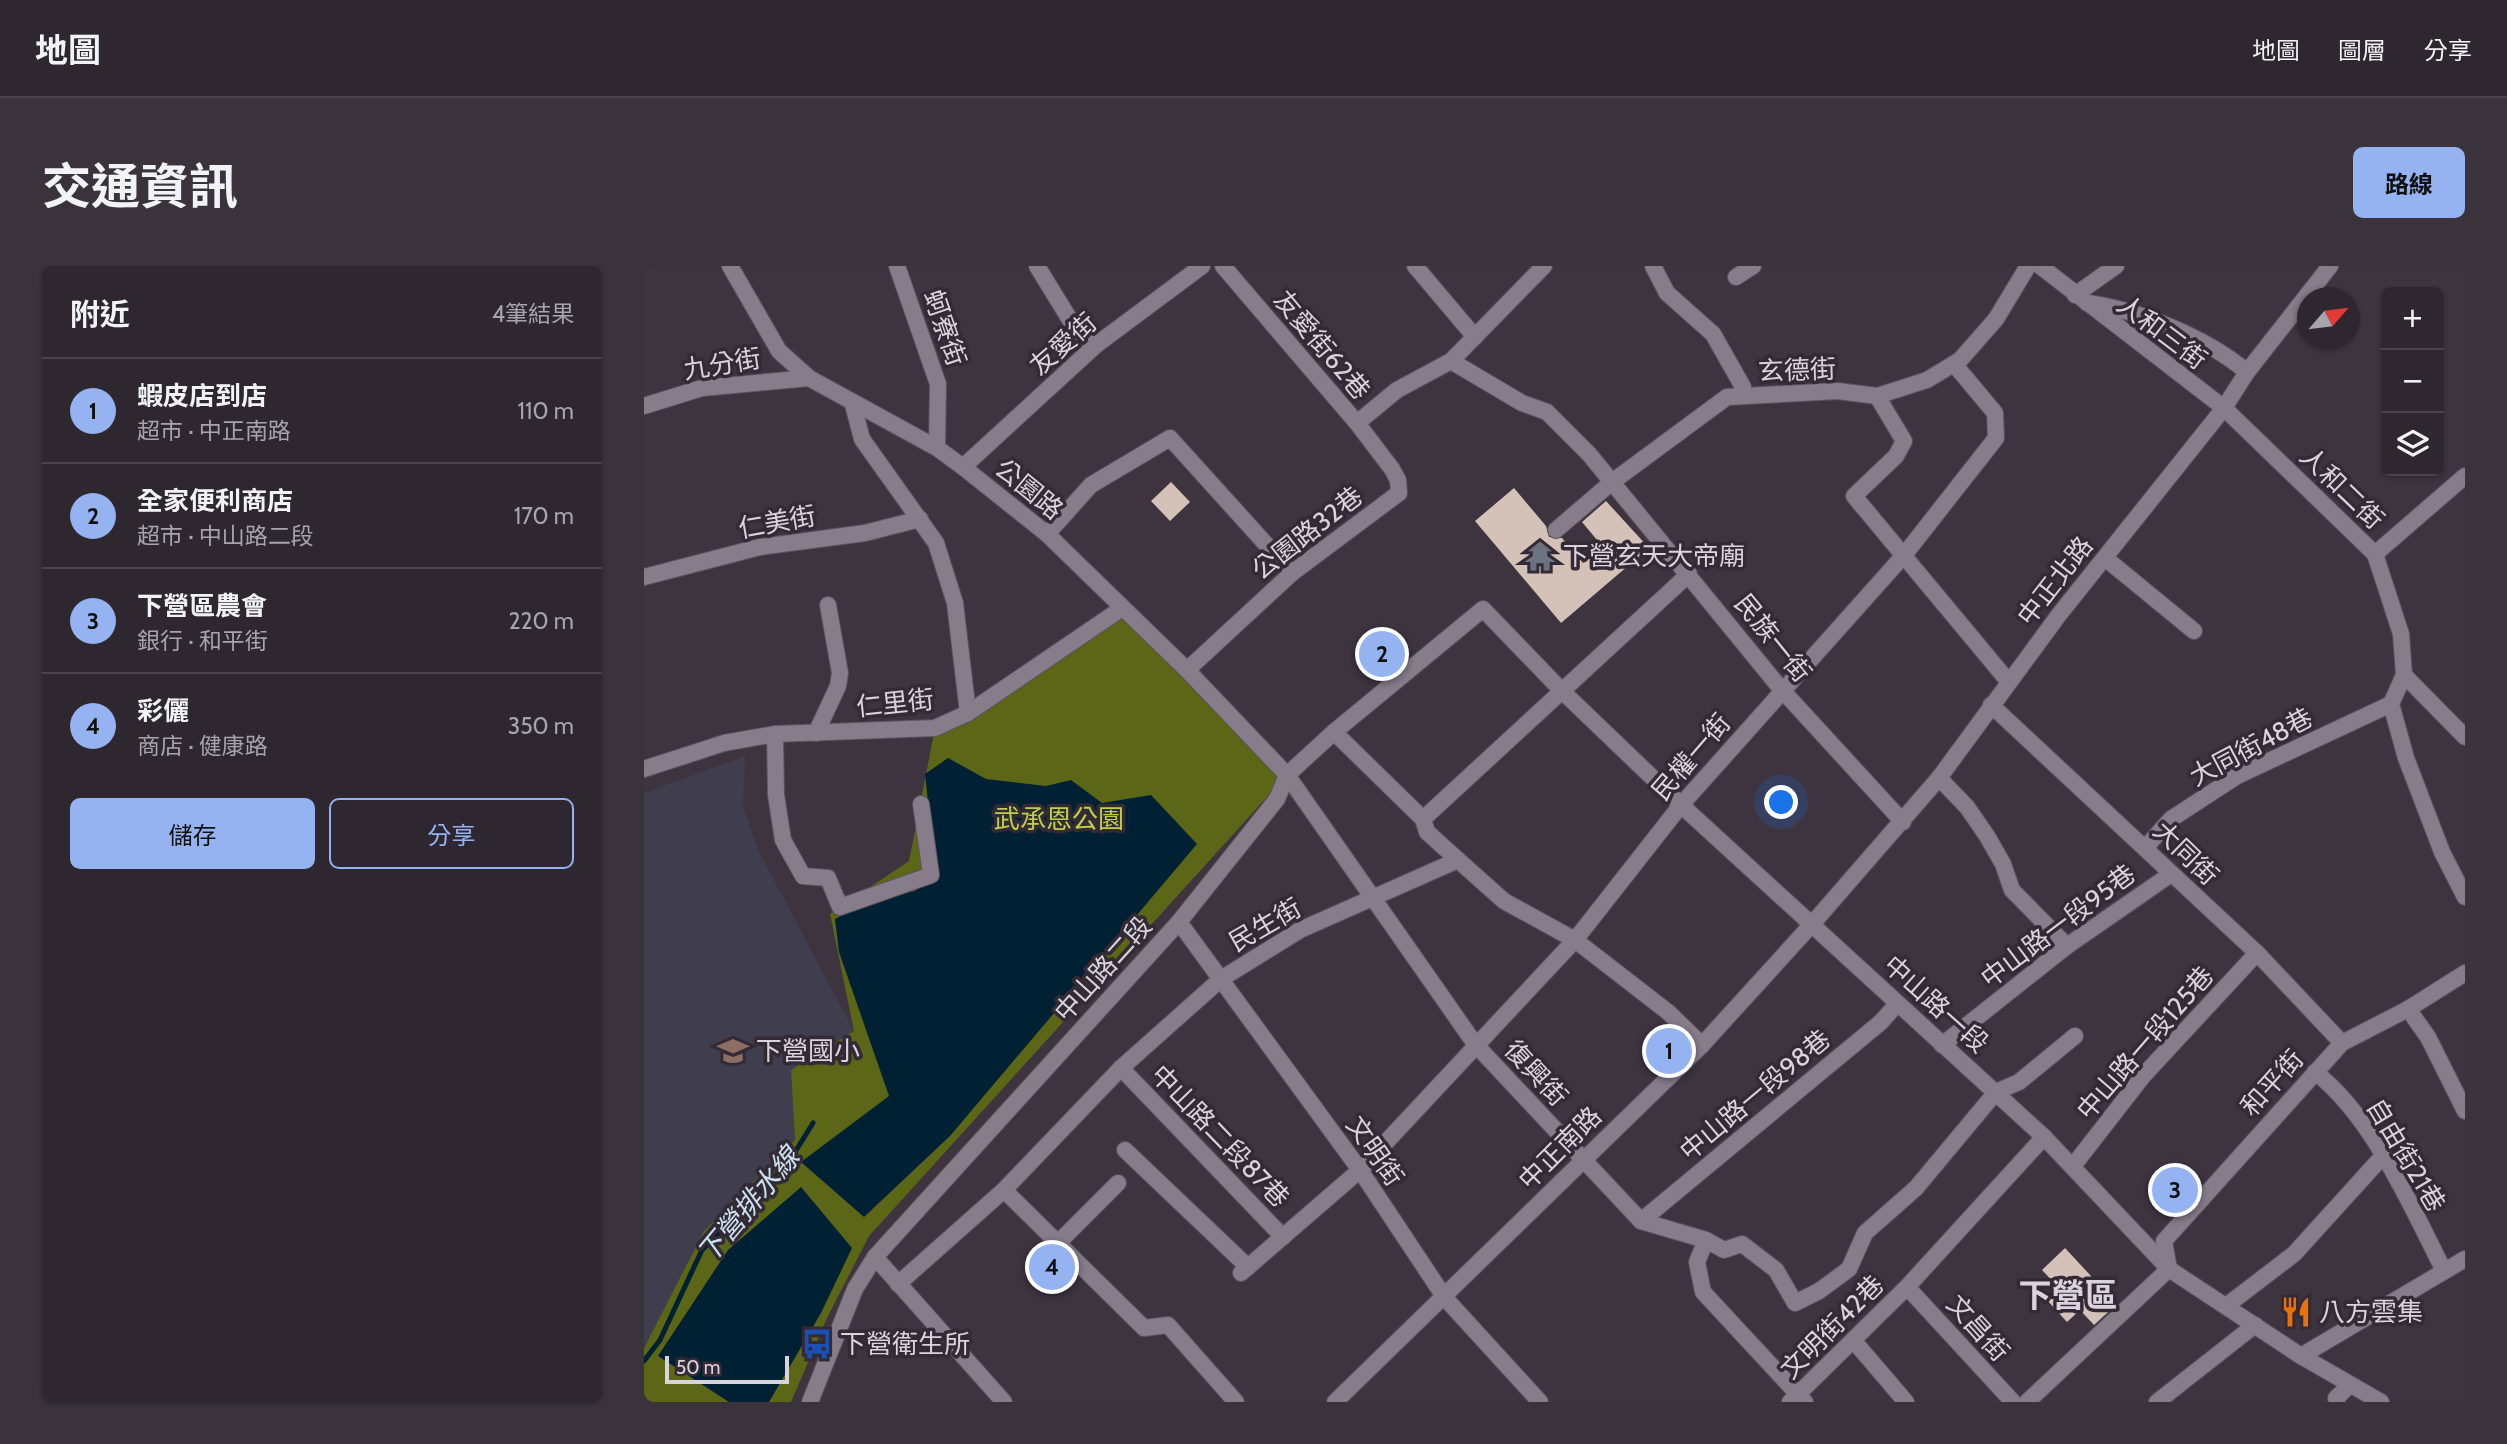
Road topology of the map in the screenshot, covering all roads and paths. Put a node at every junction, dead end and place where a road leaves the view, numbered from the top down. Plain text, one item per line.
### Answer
1 (897, 266) edge
2 (1037, 266) edge
3 (1202, 266) edge
4 (1223, 266) edge
5 (1415, 266) edge
6 (1653, 266) edge
7 (1753, 266) edge
8 (2028, 266) edge
9 (2040, 266) edge
10 (2116, 266) edge
11 (2330, 266) edge
12 (734, 268) edge
13 (1534, 270) edge
14 (1736, 277) dead end
15 (2080, 299) junction
16 (1475, 337) junction
17 (1096, 345) junction
18 (1451, 361) junction
19 (1954, 364) junction
20 (2247, 372) junction
21 (809, 379) junction
22 (1743, 396) junction
23 (1877, 396) junction
24 (644, 405) edge
25 (853, 405) junction
26 (2224, 408) junction
27 (1357, 423) junction
28 (937, 448) junction
29 (963, 467) junction
30 (2465, 477) edge
31 (1612, 482) junction
32 (919, 519) junction
33 (1556, 530) dead end
34 (1047, 534) junction
35 (1905, 554) junction
36 (2375, 554) junction
37 (2105, 558) junction
38 (1292, 573) junction
39 (1689, 573) junction
40 (644, 577) edge
41 (828, 605) dead end
42 (1121, 609) junction
43 (1483, 609) joint
44 (2194, 631) dead end
45 (1187, 670) junction
46 (2404, 675) junction
47 (2008, 681) junction
48 (1781, 689) junction
49 (1562, 691) junction
50 (2391, 704) junction
51 (1991, 705) junction
52 (968, 713) junction
53 (1334, 732) junction
54 (816, 733) junction
55 (775, 734) junction
56 (2465, 737) edge
57 (644, 769) edge
58 (1287, 775) junction
59 (1939, 778) junction
60 (921, 804) dead end
61 (1681, 805) junction
62 (1423, 819) junction
63 (1903, 822) junction
64 (2146, 848) junction
65 (1458, 860) junction
66 (2171, 874) junction
67 (1373, 898) junction
68 (2465, 898) edge
69 (1179, 922) junction
70 (1814, 923) junction
71 (1575, 940) junction
72 (2067, 946) junction
73 (2258, 953) junction
74 (2465, 973) edge
75 (1221, 979) junction
76 (1897, 1004) junction
77 (2408, 1009) junction
78 (2075, 1036) dead end
79 (2342, 1043) junction
80 (1475, 1044) junction
81 (1702, 1045) junction
82 (1942, 1045) junction
83 (1121, 1068) junction
84 (2315, 1072) junction
85 (1996, 1092) junction
86 (2465, 1111) edge
87 (2044, 1137) junction
88 (1125, 1150) dead end
89 (2382, 1157) junction
90 (1583, 1159) junction
91 (2073, 1166) junction
92 (1360, 1170) junction
93 (1118, 1183) dead end
94 (1004, 1189) junction
95 (1641, 1221) junction
96 (1283, 1237) junction
97 (1706, 1240) junction
98 (1058, 1243) junction
99 (875, 1257) junction
100 (2465, 1259) edge
101 (2169, 1269) junction
102 (2444, 1271) junction
103 (898, 1284) junction
104 (1907, 1287) junction
105 (1444, 1298) junction
106 (2225, 1306) junction
107 (2255, 1325) junction
108 (1853, 1340) junction
109 (2301, 1356) junction
110 (2350, 1385) junction
111 (1798, 1399) edge
112 (2334, 1401) edge
113 (810, 1402) edge
114 (1004, 1402) edge
115 (1236, 1402) edge
116 (1335, 1402) edge
117 (1540, 1402) edge
118 (1906, 1402) edge
119 (2013, 1402) edge
120 (2027, 1402) edge
121 (2157, 1402) edge
122 (2381, 1402) edge

1 - 28 street, 蚵寮街
2 - 17 street
3 - 17 street, 友愛街
4 - 27 street, 友愛街62巷
5 - 16 street
6 - 22 street
7 - 14 street
8 - 19 street, 玄德街
9 - 15 street, 人和三街
10 - 15 street
11 - 20 street, 中正北路
12 - 21 street, 公園路
13 - 16 street
15 - 20 street
15 - 26 street, 人和三街
16 - 18 street
17 - 29 street, 友愛街
18 - 27 street
18 - 31 street, 民族一街
19 - 23 street, 玄德街
19 - 35 street, 民權一街
20 - 26 street, 中正北路
21 - 24 street, 九分街
21 - 25 street, 公園路
22 - 23 street, 玄德街
22 - 31 street, 玄德街
23 - 35 street
25 - 28 street, 公園路
25 - 32 street
26 - 36 street, 人和二街
26 - 37 street, 中正北路
27 - 38 street, 公園路32巷
28 - 29 street, 公園路
29 - 34 street, 公園路
30 - 36 street
31 - 33 street, 玄德街
31 - 39 street, 民族一街
32 - 40 street, 仁美街
32 - 52 street
34 - 38 street
34 - 42 street, 公園路
35 - 47 street
35 - 48 street, 民權一街
36 - 46 street, 人和二街
37 - 44 street
37 - 47 street, 中正北路
38 - 45 street, 公園路32巷
39 - 48 street, 民族一街
39 - 49 street
41 - 54 street
42 - 45 street, 公園路
42 - 52 street, 仁里街
43 - 49 street, 中山路一段
43 - 53 street, 中山路二段
45 - 58 street, 公園路
46 - 50 street, 人和二街
46 - 56 street
47 - 51 street, 中正北路
48 - 61 street, 民權一街
48 - 63 street, 民族一街
49 - 61 street, 中山路一段
49 - 62 street
50 - 64 street, 大同街48巷
50 - 68 street
51 - 59 street, 中正北路
51 - 64 street, 大同街
52 - 54 street, 仁里街
53 - 58 street, 中山路二段
53 - 62 street
54 - 55 street, 仁里街
55 - 57 street, 仁里街
55 - 60 street
58 - 67 street, 復興街
58 - 69 street, 中山路二段
59 - 63 street, 中正北路
59 - 72 street
61 - 70 street, 中山路一段
61 - 71 street, 民權一街
62 - 65 street
63 - 70 street, 中正北路
64 - 66 street, 大同街
65 - 67 street, 民生街
65 - 71 street
66 - 72 street, 中山路一段95巷
66 - 73 street, 大同街
67 - 75 street, 民生街
67 - 80 street, 復興街
69 - 75 street, 文明街
69 - 99 street, 中山路二段
70 - 76 street, 中山路一段
70 - 81 street, 中正南路
71 - 80 street, 民權一街
71 - 81 street
72 - 82 street, 中山路一段95巷
73 - 79 street, 大同街
73 - 91 street, 中山路一段125巷
74 - 77 street, 和平街
75 - 83 street, 民生街
75 - 92 street, 文明街
76 - 82 street, 中山路一段
76 - 95 street, 中山路一段98巷
77 - 79 street, 和平街
77 - 86 street
78 - 85 street
79 - 84 street, 和平街
80 - 90 street, 復興街
80 - 92 street, 民權一街
81 - 90 street, 中正南路
82 - 85 street, 中山路一段
83 - 94 street, 民生街
83 - 96 street, 中山路二段87巷
84 - 89 street, 自由街21巷
84 - 101 street, 和平街
85 - 87 street, 中山路一段
85 - 97 street
87 - 91 street, 中山路一段
87 - 104 street, 文明街42巷
88 - 96 street, 民權一街
89 - 102 street, 自由街21巷
89 - 106 street
90 - 95 street, 復興街
90 - 105 street, 中正南路
91 - 101 street, 中山路一段
92 - 96 street, 民權一街
92 - 105 street, 文明街
93 - 98 street
94 - 98 street
94 - 103 street, 民生街
95 - 97 street
97 - 111 street
98 - 115 street
99 - 103 street
99 - 113 street, 中山路二段
100 - 102 street
101 - 106 street, 中山路一段
101 - 120 street
102 - 109 street
103 - 114 street
104 - 108 street, 文明街42巷
104 - 119 street, 文昌街
105 - 116 street, 中正南路
105 - 117 street, 文明街
106 - 107 street, 中山路一段
107 - 109 street, 中山路一段
107 - 121 street
108 - 111 street, 文明街42巷
108 - 118 street
109 - 110 street, 中山路一段
110 - 112 street
110 - 122 street, 中山路一段

